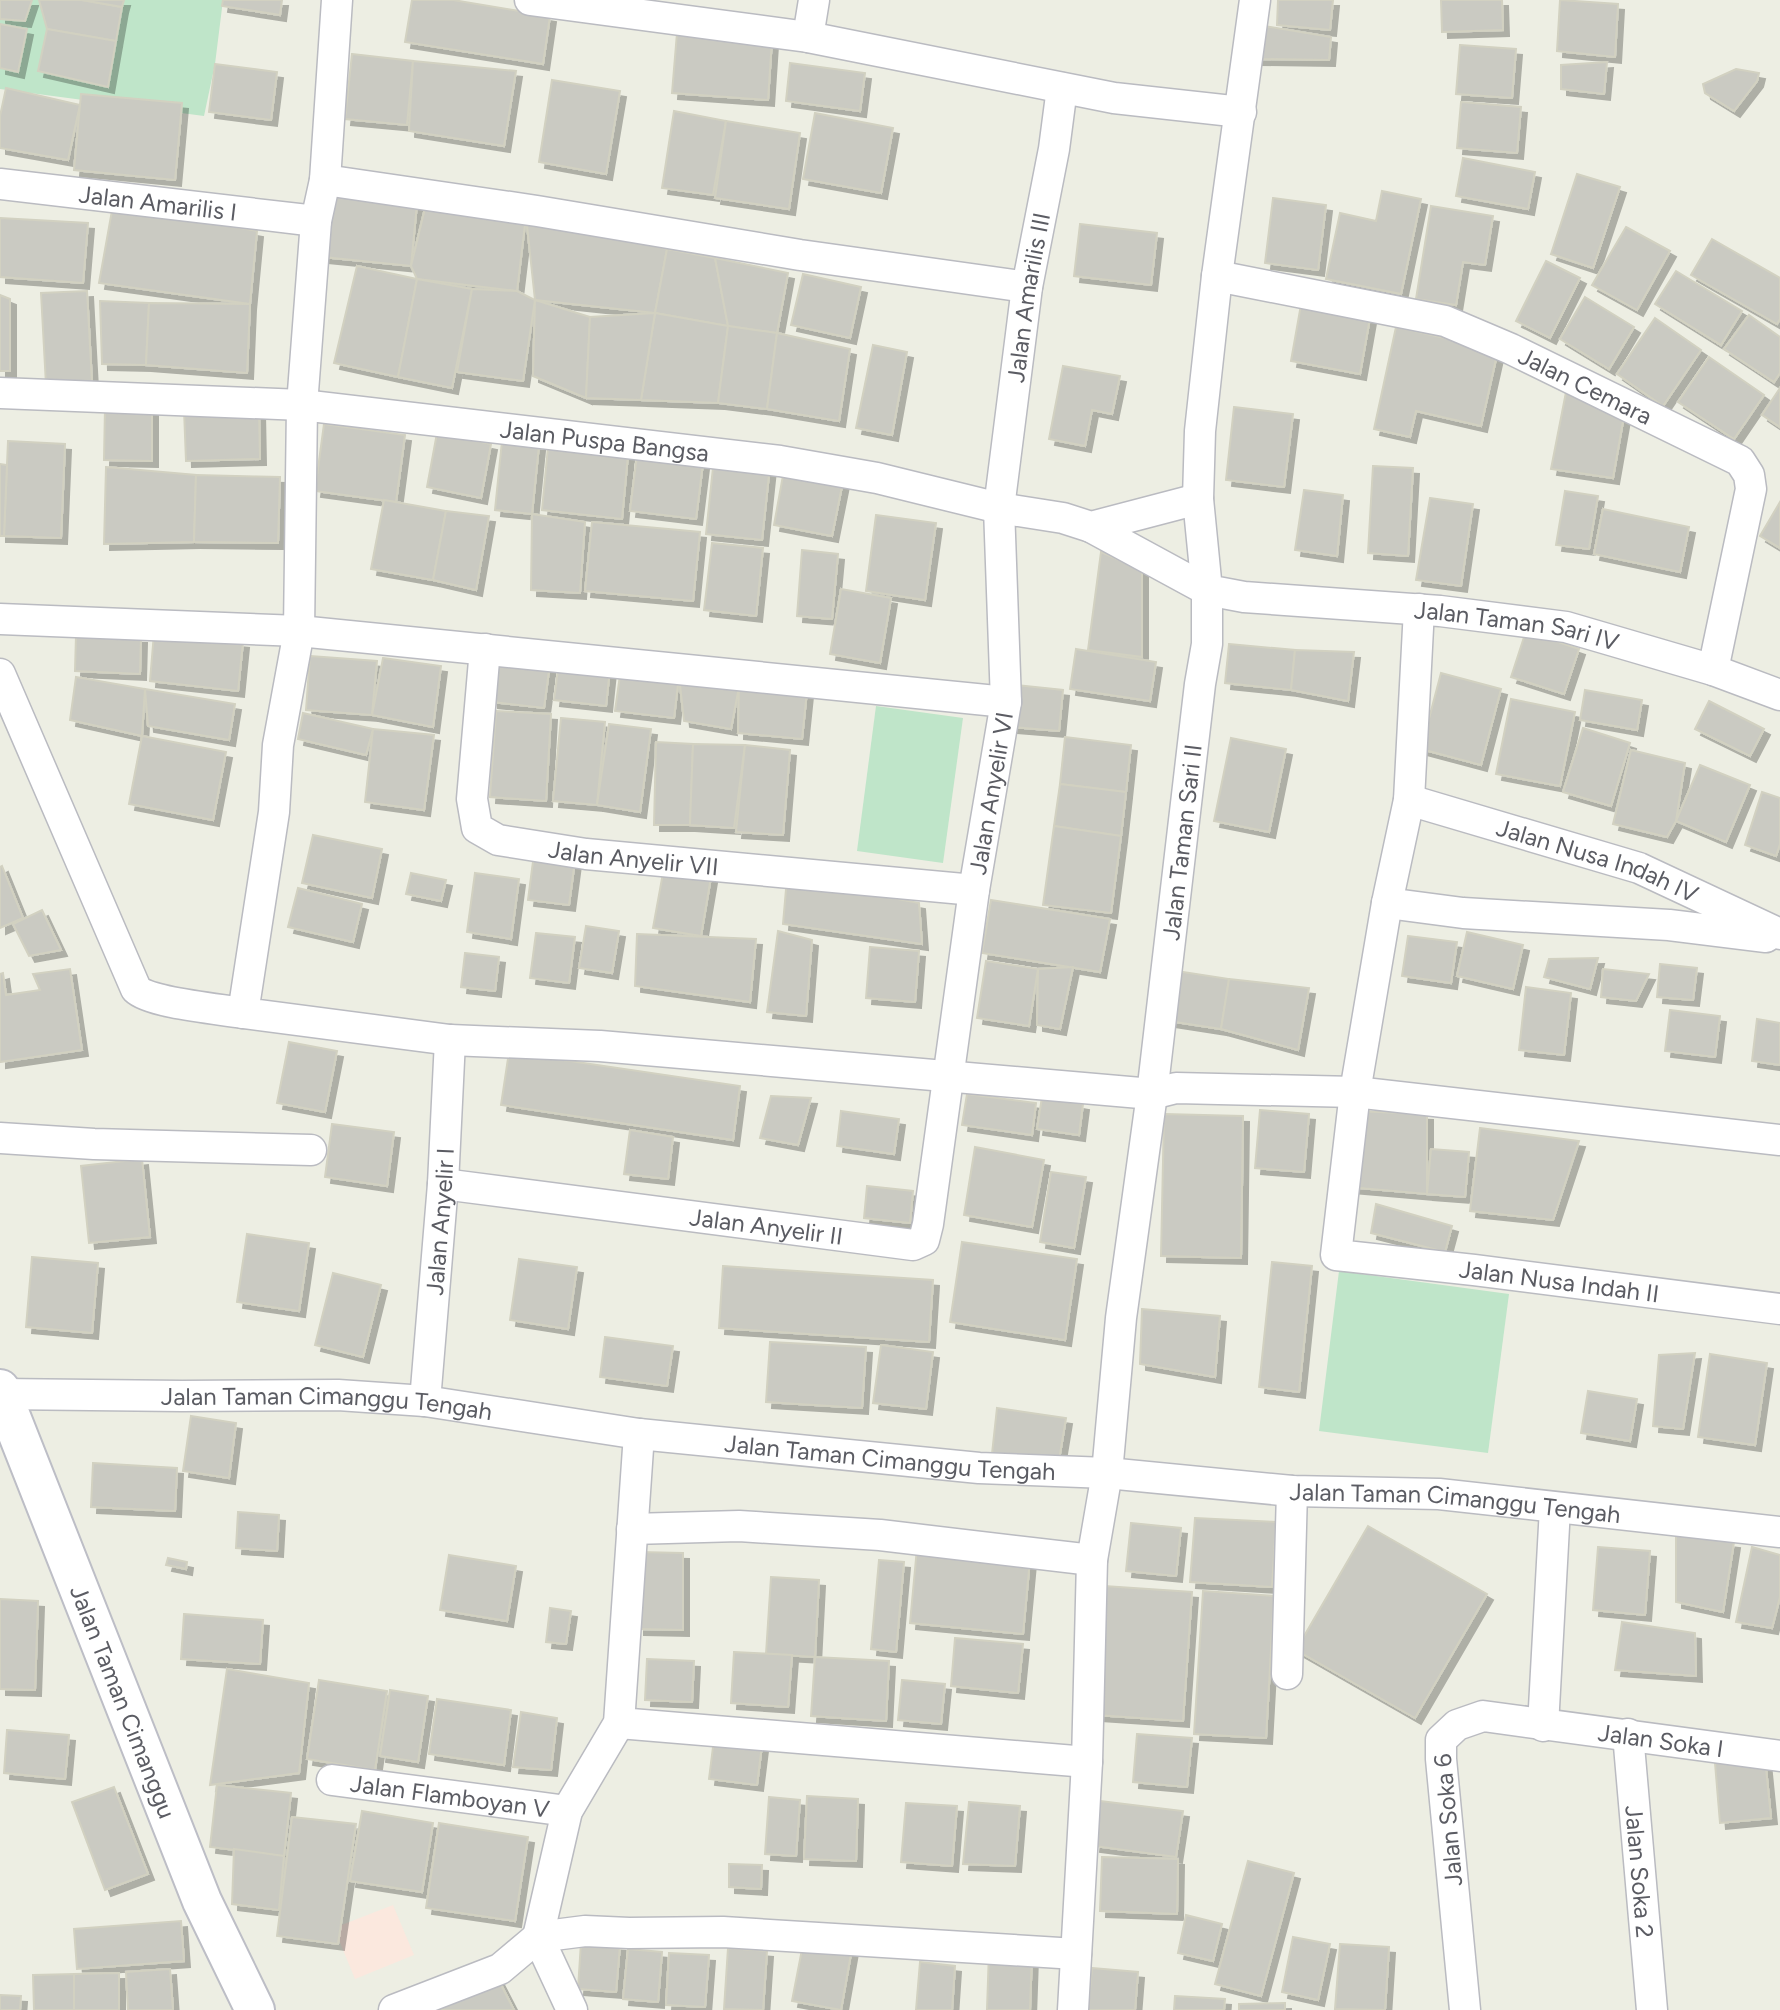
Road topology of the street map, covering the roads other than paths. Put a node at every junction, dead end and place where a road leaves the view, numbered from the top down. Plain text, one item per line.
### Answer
1 (337, 0) edge
2 (530, 0) edge
3 (814, 0) edge
4 (1255, 0) edge
5 (808, 37) junction
6 (1062, 88) junction
7 (1241, 112) junction
8 (325, 180) junction
9 (0, 184) edge
10 (316, 221) junction
11 (1217, 276) junction
12 (1027, 287) junction
13 (0, 393) edge
14 (302, 405) junction
15 (1198, 499) junction
16 (999, 508) junction
17 (1091, 527) junction
18 (1207, 590) junction
19 (1419, 609) junction
20 (0, 619) edge
21 (299, 631) junction
22 (485, 649) junction
23 (1713, 670) junction
24 (0, 674) edge
25 (1780, 695) edge
26 (1006, 702) junction
27 (1409, 800) junction
28 (974, 890) junction
29 (1387, 903) junction
30 (1780, 936) edge
31 (243, 1013) junction
32 (450, 1040) junction
33 (947, 1077) junction
34 (1355, 1093) junction
35 (1152, 1094) junction
36 (0, 1138) edge
37 (1780, 1140) edge
38 (311, 1150) dead end
39 (443, 1184) junction
40 (1780, 1309) edge
41 (1, 1392) edge
42 (425, 1401) junction
43 (639, 1434) junction
44 (1107, 1473) junction
45 (1292, 1491) junction
46 (1555, 1508) junction
47 (632, 1529) junction
48 (1780, 1532) edge
49 (1092, 1560) junction
50 (1287, 1674) dead end
51 (619, 1723) junction
52 (1543, 1726) junction
53 (1628, 1734) junction
54 (1780, 1756) edge
55 (1087, 1762) junction
56 (332, 1780) dead end
57 (568, 1811) junction
58 (538, 1937) junction
59 (1076, 1954) junction
60 (255, 2010) edge
61 (394, 2010) edge
62 (572, 2010) edge
63 (1073, 2010) edge
64 (1465, 2010) edge
65 (1652, 2010) edge

1 - 8 street
2 - 5 street
3 - 5 street
4 - 7 street, Jalan Taman Sari II
5 - 6 street
6 - 7 street
6 - 12 street, Jalan Amarilis III
7 - 11 street, Jalan Taman Sari II
8 - 10 street
8 - 12 street
9 - 10 street, Jalan Amarilis I
10 - 14 street
11 - 15 street, Jalan Taman Sari II
11 - 23 street, Jalan Cemara
12 - 16 street, Jalan Amarilis III
13 - 14 street, Jalan Puspa Bangsa
14 - 16 street, Jalan Puspa Bangsa
14 - 21 street
15 - 17 street
15 - 18 street, Jalan Taman Sari II
16 - 17 street, Jalan Puspa Bangsa
16 - 26 street, Jalan Anyelir VI
17 - 18 street, Jalan Puspa Bangsa
18 - 19 street, Jalan Taman Sari IV
18 - 35 street, Jalan Taman Sari II
19 - 23 street, Jalan Taman Sari IV
19 - 27 street
20 - 21 street
21 - 22 street
21 - 31 street
22 - 26 street
22 - 28 street, Jalan Anyelir VII
23 - 25 street, Jalan Taman Sari IV
24 - 31 street
26 - 28 street, Jalan Anyelir VI
27 - 29 street
27 - 30 street, Jalan Nusa Indah IV
28 - 33 street, Jalan Anyelir VI
29 - 30 street, Jalan Nusa Indah IV
29 - 34 street
31 - 32 street
32 - 33 street
32 - 39 street, Jalan Anyelir I
33 - 35 street
33 - 39 street, Jalan Anyelir II
34 - 35 street
34 - 37 street
34 - 40 street, Jalan Nusa Indah II
35 - 44 street, Jalan Taman Sari II
36 - 38 street
39 - 42 street, Jalan Anyelir I
41 - 42 street, Jalan Taman Cimanggu Tengah
41 - 60 street, Jalan Taman Cimanggu
42 - 43 street, Jalan Taman Cimanggu Tengah
43 - 44 street, Jalan Taman Cimanggu Tengah
43 - 47 street
44 - 45 street, Jalan Taman Cimanggu Tengah
44 - 49 street, Jalan Taman Sari II
45 - 46 street, Jalan Taman Cimanggu Tengah
45 - 50 street
46 - 48 street, Jalan Taman Cimanggu Tengah
46 - 52 street
47 - 49 street
47 - 51 street
49 - 55 street, Jalan Taman Sari II
51 - 55 street
51 - 57 street
52 - 53 street, Jalan Soka I
52 - 64 street, Jalan Soka 6
53 - 54 street, Jalan Soka I
53 - 65 street, Jalan Soka 2
55 - 59 street, Jalan Taman Sari II
56 - 57 street, Jalan Flamboyan V
57 - 58 street
58 - 59 street
58 - 61 street
58 - 62 street
59 - 63 street, Jalan Taman Sari II

